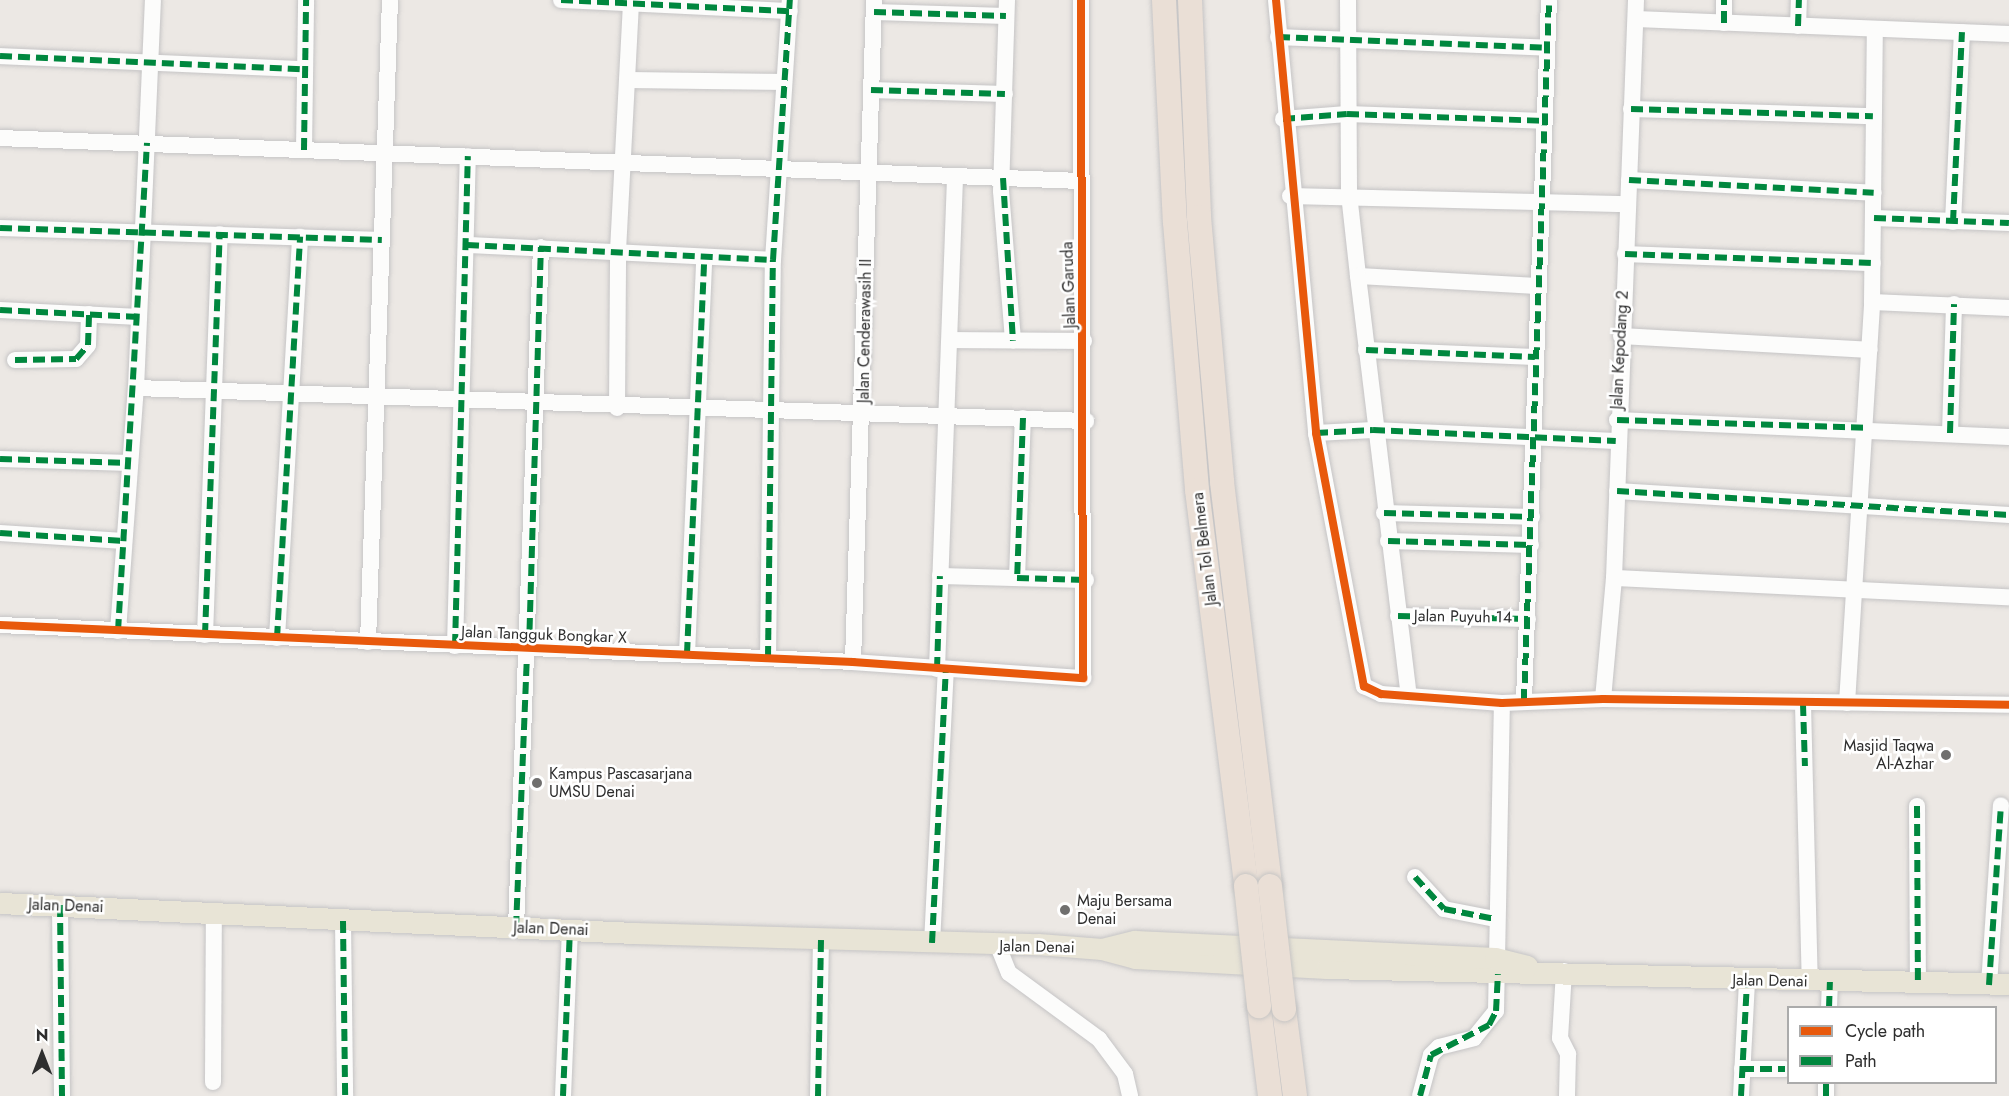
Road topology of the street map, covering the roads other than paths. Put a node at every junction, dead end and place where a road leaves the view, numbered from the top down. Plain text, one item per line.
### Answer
1 (153, 0) edge
2 (306, 0) edge
3 (390, 0) edge
4 (561, 0) edge
5 (1081, 0) edge
6 (1164, 0) edge
7 (1190, 0) edge
8 (1276, 0) edge
9 (1348, 0) edge
10 (1550, 0) edge
11 (1636, 0) edge
12 (1724, 0) edge
13 (1799, 0) edge
14 (631, 4) junction
15 (790, 6) edge
16 (874, 6) edge
17 (1006, 8) edge
18 (1636, 20) junction
19 (1724, 23) junction
20 (1798, 26) junction
21 (1875, 29) junction
22 (1962, 32) junction
23 (2009, 34) edge
24 (1278, 37) junction
25 (1348, 40) junction
26 (1547, 48) junction
27 (0, 56) edge
28 (150, 59) junction
29 (302, 69) junction
30 (628, 80) junction
31 (784, 82) junction
32 (871, 90) junction
33 (1005, 94) junction
34 (1631, 109) junction
35 (1347, 114) junction
36 (1874, 116) junction
37 (1283, 119) junction
38 (1544, 122) junction
39 (0, 138) edge
40 (147, 143) junction
41 (304, 150) junction
42 (382, 153) junction
43 (468, 156) junction
44 (622, 163) junction
45 (780, 169) junction
46 (868, 172) junction
47 (955, 176) junction
48 (1003, 178) junction
49 (1629, 180) junction
50 (1079, 181) junction
51 (1874, 193) junction
52 (1349, 194) junction
53 (1290, 196) junction
54 (1628, 204) junction
55 (1541, 206) junction
56 (1874, 218) junction
57 (1953, 222) junction
58 (2009, 223) edge
59 (0, 228) edge
60 (145, 234) junction
61 (220, 234) junction
62 (300, 237) junction
63 (382, 240) junction
64 (466, 245) junction
65 (541, 248) junction
66 (618, 251) junction
67 (1625, 254) junction
68 (704, 257) junction
69 (773, 260) junction
70 (1873, 263) junction
71 (1358, 276) junction
72 (1538, 286) junction
73 (1872, 302) junction
74 (1954, 304) junction
75 (2009, 308) edge
76 (0, 309) edge
77 (89, 314) junction
78 (139, 317) junction
79 (1621, 336) junction
80 (951, 340) junction
81 (1012, 341) junction
82 (1084, 341) junction
83 (1366, 350) junction
84 (1870, 350) junction
85 (1535, 357) junction
86 (15, 360) dead end
87 (136, 388) junction
88 (214, 390) junction
89 (290, 396) junction
90 (377, 399) junction
91 (461, 401) junction
92 (537, 405) junction
93 (617, 408) junction
94 (696, 410) junction
95 (774, 411) junction
96 (863, 412) junction
97 (947, 414) junction
98 (1023, 418) junction
99 (1617, 420) junction
100 (1086, 421) junction
101 (1866, 428) junction
102 (1373, 430) junction
103 (1316, 433) junction
104 (1950, 433) junction
105 (1532, 437) junction
106 (2009, 437) edge
107 (1616, 441) junction
108 (0, 459) edge
109 (130, 463) junction
110 (1617, 491) junction
111 (1862, 507) junction
112 (1384, 513) junction
113 (2009, 515) edge
114 (1532, 517) junction
115 (0, 533) edge
116 (124, 541) junction
117 (1388, 541) junction
118 (1531, 545) junction
119 (940, 576) junction
120 (1017, 578) junction
121 (1614, 578) junction
122 (1086, 580) junction
123 (1851, 590) junction
124 (2009, 597) edge
125 (1398, 616) junction
126 (1528, 619) junction
127 (0, 625) edge
128 (118, 631) junction
129 (205, 635) junction
130 (278, 638) junction
131 (368, 642) junction
132 (455, 646) junction
133 (528, 653) junction
134 (687, 654) junction
135 (768, 658) junction
136 (853, 662) junction
137 (942, 669) junction
138 (1085, 676) joint
139 (1409, 696) junction
140 (1603, 699) junction
141 (1524, 701) junction
142 (1502, 703) junction
143 (1847, 703) junction
144 (1803, 704) junction
145 (2009, 705) edge
146 (2001, 805) dead end
147 (1917, 806) dead end
148 (1415, 877) dead end
149 (1258, 886) junction
150 (0, 903) edge
151 (60, 905) junction
152 (214, 912) junction
153 (1495, 919) junction
154 (343, 921) junction
155 (516, 928) junction
156 (570, 929) junction
157 (821, 939) junction
158 (932, 943) junction
159 (998, 946) junction
160 (1496, 966) junction
161 (1564, 971) junction
162 (1747, 981) junction
163 (1820, 982) junction
164 (1918, 984) junction
165 (2001, 985) edge
166 (1828, 1006) edge
167 (1742, 1069) junction
168 (1785, 1069) dead end
169 (213, 1082) dead end
170 (62, 1096) edge
171 (345, 1096) edge
172 (563, 1096) edge
173 (818, 1096) edge
174 (1130, 1096) edge
175 (1270, 1096) edge
176 (1295, 1096) edge
177 (1420, 1096) edge
178 (1567, 1096) edge
179 (1741, 1096) edge

1 - 28 street
2 - 29 street
3 - 42 street
4 - 14 street
5 - 50 street, Jalan Garuda
6 - 149 highway, Jalan Tol Belmera
7 - 149 highway, Jalan Tol Belmera
8 - 24 street
9 - 25 street
10 - 26 street
11 - 18 street, Jalan Kepodang 2
12 - 19 street
13 - 20 street
14 - 15 street
14 - 30 street
15 - 31 street
16 - 17 street
16 - 32 street, Jalan Cenderawasih II
17 - 33 street
18 - 19 street
18 - 34 street, Jalan Kepodang 2
19 - 20 street
20 - 21 street
21 - 22 street
21 - 36 street
22 - 23 street
22 - 57 street
24 - 25 street
24 - 37 street
25 - 26 street
25 - 35 street
26 - 38 street
27 - 28 street
28 - 29 street
28 - 40 street
29 - 41 street
30 - 31 street
30 - 44 street
31 - 45 street
32 - 33 street
32 - 46 street, Jalan Cenderawasih II
33 - 48 street
34 - 36 street
34 - 49 street, Jalan Kepodang 2
35 - 37 street
35 - 38 street
35 - 52 street
36 - 51 street
37 - 53 street
38 - 55 street
39 - 40 street
40 - 41 street
40 - 60 street
41 - 42 street
42 - 43 street
42 - 63 street
43 - 44 street
43 - 64 street
44 - 45 street
44 - 66 street
45 - 46 street
45 - 69 street
46 - 47 street
46 - 96 street, Jalan Cenderawasih II
47 - 48 street
47 - 80 street
48 - 50 street
48 - 81 street
49 - 51 street
49 - 54 street, Jalan Kepodang 2
50 - 82 street, Jalan Garuda
51 - 56 street
52 - 53 street
52 - 55 street
52 - 71 street
53 - 103 street
54 - 55 street
54 - 67 street, Jalan Kepodang 2
55 - 72 street
56 - 57 street
56 - 70 street
57 - 58 street
59 - 60 street
60 - 61 street
60 - 78 street
61 - 62 street
61 - 88 street
62 - 63 street
62 - 89 street
63 - 90 street
64 - 65 street
64 - 91 street
65 - 66 street
65 - 92 street
66 - 68 street
66 - 93 street
67 - 70 street
67 - 79 street, Jalan Kepodang 2
68 - 69 street
68 - 94 street
69 - 95 street
70 - 73 street
71 - 72 street
71 - 83 street
72 - 85 street
73 - 74 street
73 - 84 street
74 - 75 street
74 - 104 street
76 - 77 street
77 - 78 street
77 - 86 street
78 - 87 street
79 - 84 street
79 - 99 street, Jalan Kepodang 2
80 - 81 street
80 - 97 street
81 - 82 street
82 - 100 street, Jalan Garuda
83 - 85 street
83 - 102 street
84 - 101 street
85 - 105 street
87 - 88 street
87 - 109 street
88 - 89 street
88 - 129 street
89 - 90 street
89 - 130 street
90 - 91 street
90 - 131 street
91 - 92 street
91 - 132 street
92 - 93 street
92 - 133 street
93 - 94 street
94 - 95 street
94 - 134 street
95 - 96 street
95 - 135 street
96 - 97 street
96 - 136 street, Jalan Cenderawasih II
97 - 98 street
97 - 119 street
98 - 100 street
98 - 120 street
99 - 101 street
99 - 107 street, Jalan Kepodang 2
100 - 122 street, Jalan Garuda
101 - 104 street
101 - 111 street
102 - 103 street
102 - 105 street
102 - 112 street
103 - 139 street
104 - 106 street
105 - 107 street
105 - 114 street
107 - 110 street, Jalan Kepodang 2
108 - 109 street
109 - 116 street
110 - 111 street
110 - 121 street, Jalan Kepodang 2
111 - 113 street
111 - 123 street
112 - 114 street
112 - 117 street
114 - 118 street
115 - 116 street
116 - 128 street
117 - 118 street
117 - 125 street
118 - 126 street
119 - 120 street
119 - 137 street
120 - 122 street
121 - 123 street
121 - 140 street, Jalan Kepodang 2
122 - 138 street, Jalan Garuda
123 - 124 street
123 - 143 street
125 - 126 street, Jalan Puyuh 14
125 - 139 street
126 - 141 street
127 - 128 street, Jalan Tangguk Bongkar X
128 - 129 street, Jalan Tangguk Bongkar X
129 - 130 street, Jalan Tangguk Bongkar X
130 - 131 street, Jalan Tangguk Bongkar X
131 - 132 street, Jalan Tangguk Bongkar X
132 - 133 street, Jalan Tangguk Bongkar X
133 - 134 street, Jalan Tangguk Bongkar X
133 - 155 street
134 - 135 street, Jalan Tangguk Bongkar X
135 - 136 street, Jalan Tangguk Bongkar X
136 - 137 street, Jalan Tangguk Bongkar X
137 - 138 street, Jalan Tangguk Bongkar X
137 - 158 street
139 - 142 street
140 - 141 street
140 - 144 street
141 - 142 street
142 - 153 street
143 - 144 street
143 - 145 street
144 - 163 street
146 - 165 street
147 - 164 street
148 - 153 street
149 - 175 highway, Jalan Tol Belmera, bridge
149 - 176 highway, Jalan Tol Belmera, bridge
150 - 151 main road, Jalan Denai
151 - 152 main road, Jalan Denai
151 - 170 street
152 - 154 main road, Jalan Denai
152 - 169 street
153 - 160 street
154 - 155 main road, Jalan Denai
154 - 171 street
155 - 156 main road, Jalan Denai
156 - 157 main road, Jalan Denai
156 - 172 street
157 - 158 main road, Jalan Denai
157 - 173 street
158 - 159 main road, Jalan Denai
159 - 160 main road, Jalan Denai
159 - 174 street
160 - 161 main road, Jalan Denai
160 - 177 street
161 - 162 main road, Jalan Denai
161 - 178 street
162 - 163 main road, Jalan Denai
162 - 167 street
163 - 164 main road, Jalan Denai
163 - 166 street
164 - 165 main road, Jalan Denai
167 - 168 street
167 - 179 street

